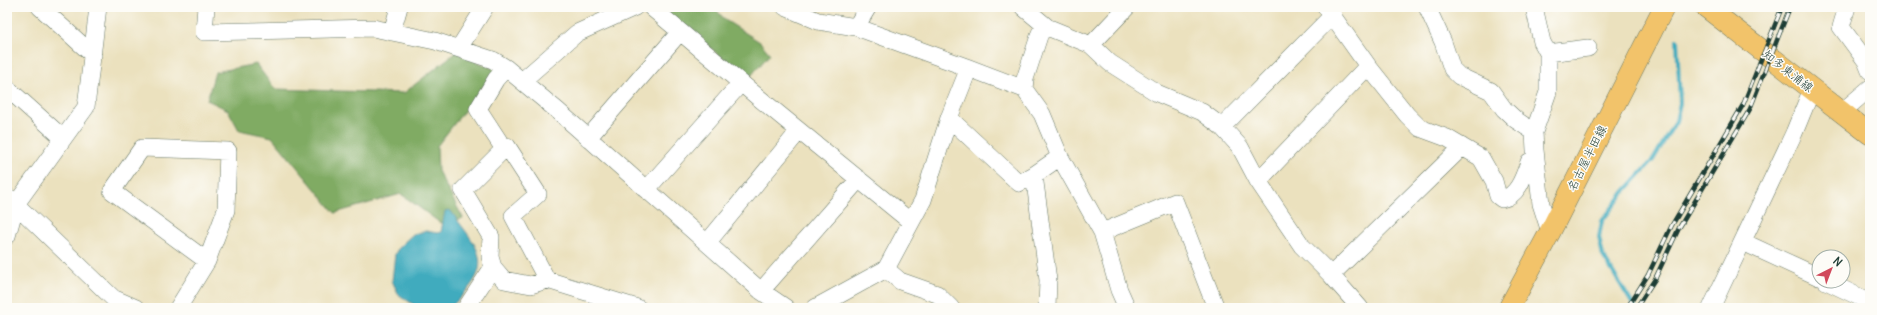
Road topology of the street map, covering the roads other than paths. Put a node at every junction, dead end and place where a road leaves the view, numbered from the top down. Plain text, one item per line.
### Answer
1 (40, 7) edge
2 (98, 7) edge
3 (206, 7) edge
4 (399, 7) edge
5 (485, 7) edge
6 (635, 7) edge
7 (651, 7) edge
8 (786, 7) edge
9 (868, 7) edge
10 (1023, 7) edge
11 (1127, 7) edge
12 (1427, 7) edge
13 (1534, 7) edge
14 (1664, 7) edge
15 (1706, 7) edge
16 (1847, 7) edge
17 (1330, 11) edge
18 (856, 27) junction
19 (1047, 27) junction
20 (392, 32) junction
21 (680, 32) junction
22 (1091, 45) junction
23 (459, 48) junction
24 (1588, 48) dead end
25 (1548, 54) junction
26 (93, 55) junction
27 (1869, 61) edge
28 (1368, 66) junction
29 (506, 68) junction
30 (969, 68) junction
31 (522, 81) junction
32 (741, 83) junction
33 (7, 88) edge
34 (1870, 88) edge
35 (1024, 89) junction
36 (1812, 89) junction
37 (1843, 112) junction
38 (949, 118) junction
39 (1222, 127) junction
40 (799, 131) junction
41 (1534, 132) junction
42 (1870, 134) edge
43 (63, 138) junction
44 (588, 138) junction
45 (1461, 146) junction
46 (504, 149) junction
47 (1060, 157) junction
48 (1535, 162) junction
49 (1034, 175) junction
50 (859, 179) junction
51 (1258, 181) junction
52 (646, 190) junction
53 (11, 200) edge
54 (513, 216) junction
55 (911, 222) junction
56 (1102, 232) junction
57 (1550, 232) junction
58 (7, 236) edge
59 (491, 237) junction
60 (707, 242) junction
61 (1744, 242) junction
62 (207, 261) junction
63 (493, 267) junction
64 (886, 269) junction
65 (1811, 274) edge
66 (1331, 275) junction
67 (547, 280) junction
68 (1843, 289) edge
69 (761, 291) junction
70 (1870, 302) edge
71 (109, 303) edge
72 (136, 308) edge
73 (178, 308) edge
74 (466, 308) edge
75 (638, 308) edge
76 (786, 308) edge
77 (815, 308) edge
78 (951, 308) edge
79 (1047, 308) edge
80 (1127, 308) edge
81 (1216, 308) edge
82 (1360, 308) edge
83 (1509, 308) edge
84 (1711, 308) edge

1 - 26 street
2 - 26 street
3 - 20 street
4 - 20 street
5 - 23 street
6 - 31 street
7 - 21 street
8 - 18 street
9 - 18 street
10 - 19 street
11 - 22 street
12 - 41 street
13 - 25 street
14 - 57 main road, 名古屋半田線
15 - 36 main road, 知多東浦線
16 - 27 street
17 - 28 street
17 - 39 street
18 - 30 street
19 - 22 street
19 - 35 street
20 - 23 street
21 - 32 street
21 - 44 street
22 - 39 street
23 - 29 street
24 - 25 street
25 - 41 street
26 - 43 street
28 - 45 street
28 - 51 street
29 - 31 street
29 - 46 street
30 - 35 street
30 - 38 street
31 - 44 street
32 - 40 street
32 - 52 street
33 - 43 street
34 - 37 street
35 - 47 street
36 - 37 main road, 知多東浦線
36 - 61 street
37 - 42 main road, 知多東浦線
38 - 49 street
38 - 55 street
39 - 51 street
40 - 50 street
40 - 60 street
41 - 48 street
43 - 53 street
44 - 52 street
45 - 48 street
45 - 66 street
46 - 54 street
46 - 59 street
47 - 49 street
47 - 56 street
48 - 57 street
49 - 79 street
50 - 55 street
50 - 69 street
51 - 66 street
52 - 60 street
53 - 58 street
53 - 71 street
54 - 59 street
54 - 67 street
55 - 64 street
56 - 80 street
56 - 81 street
57 - 83 main road, 名古屋半田線
59 - 63 street
60 - 69 street
61 - 65 street
61 - 84 street
62 - 62 street
62 - 73 street
63 - 67 street
63 - 74 street
64 - 77 street
64 - 78 street
66 - 82 street
67 - 75 street
68 - 70 street
69 - 76 street
71 - 72 street

